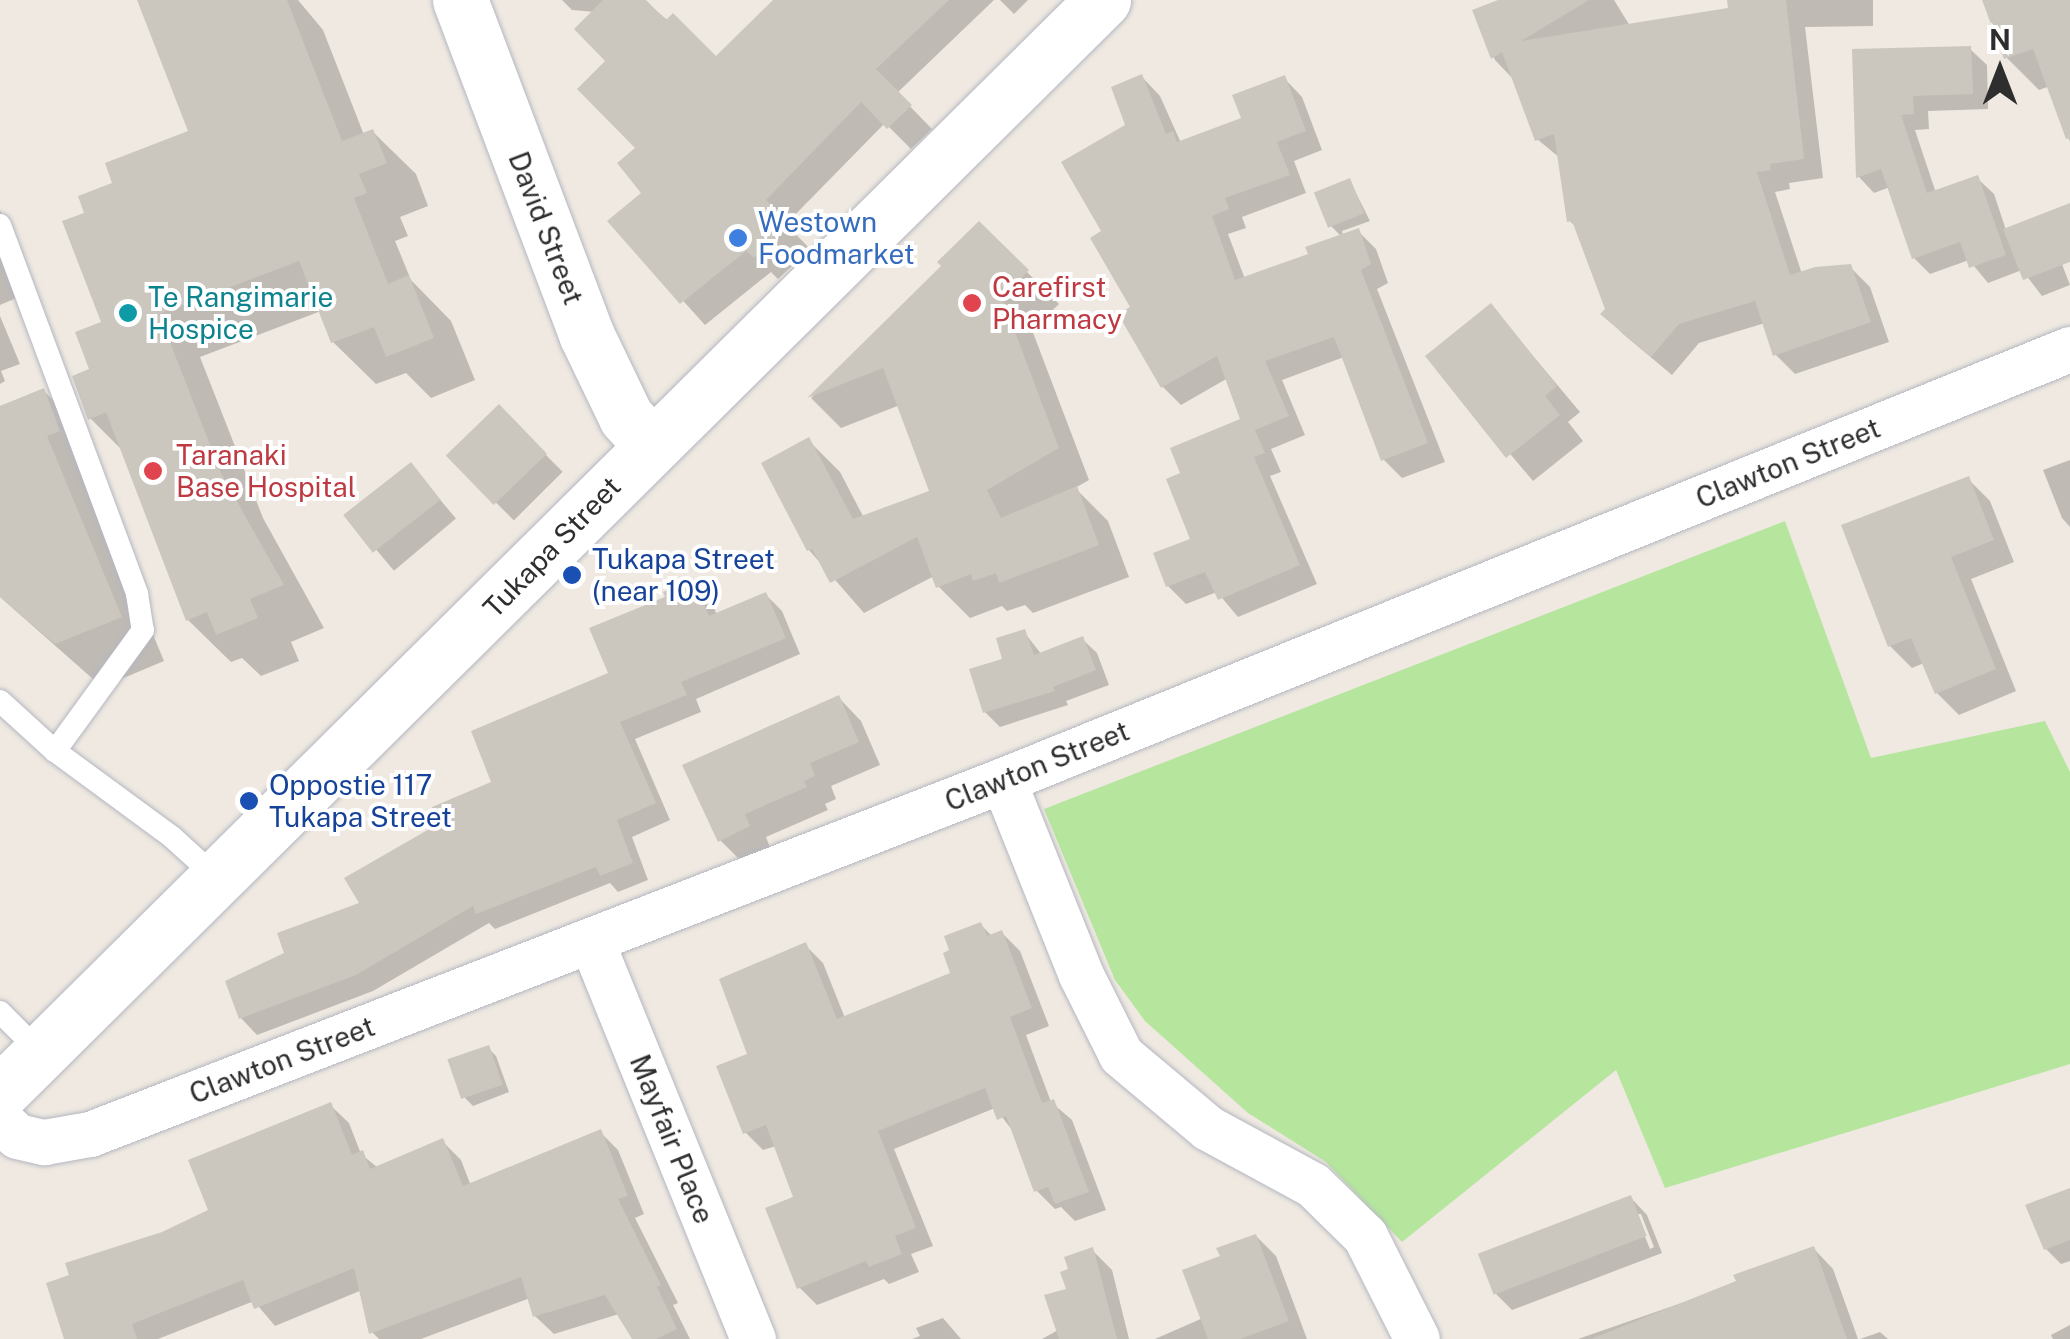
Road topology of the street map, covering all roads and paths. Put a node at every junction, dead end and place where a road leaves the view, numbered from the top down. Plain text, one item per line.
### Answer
1 (460, 0) edge
2 (1103, 0) edge
3 (0, 225) edge
4 (2070, 349) edge
5 (651, 445) junction
6 (0, 701) edge
7 (55, 751) junction
8 (1003, 780) junction
9 (217, 878) junction
10 (591, 940) junction
11 (0, 1012) edge
12 (40, 1052) junction
13 (0, 1092) edge
14 (0, 1120) edge
15 (753, 1339) edge
16 (1417, 1339) edge

1 - 5 main road, David Street
2 - 5 main road, Tukapa Street
3 - 7 lane
4 - 8 street, Clawton Street
5 - 9 main road, Tukapa Street
6 - 7 lane
7 - 9 lane
8 - 10 street, Clawton Street
8 - 16 street
9 - 12 main road, Tukapa Street
10 - 14 street, Clawton Street
10 - 15 street, Mayfair Place
11 - 12 lane
12 - 13 main road, Tukapa Street

